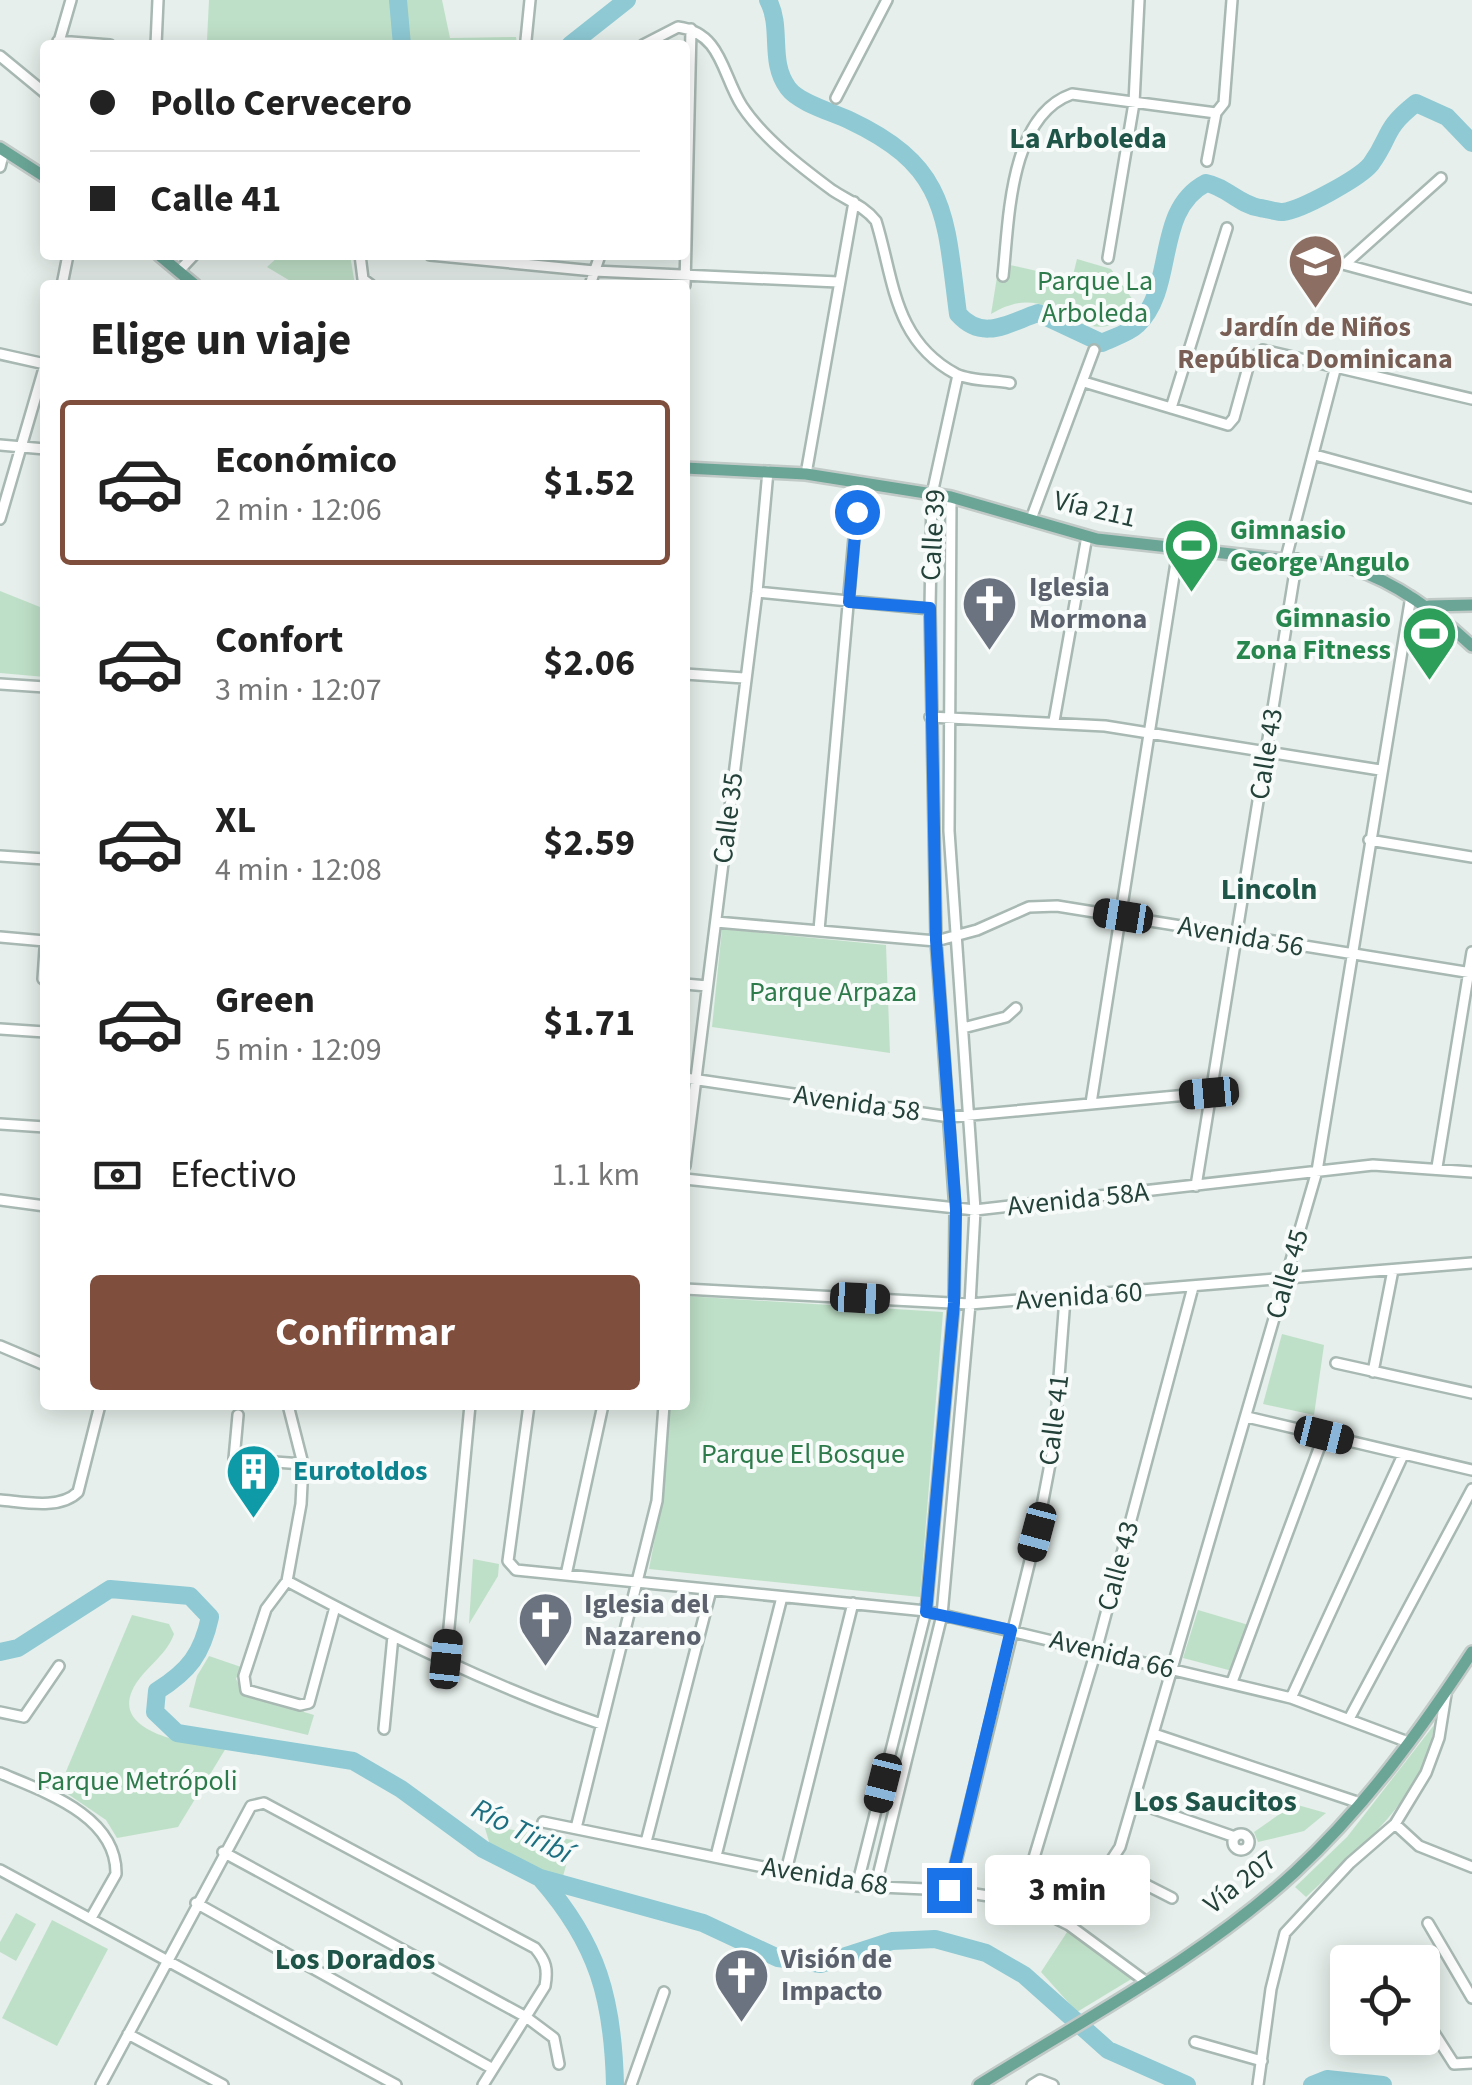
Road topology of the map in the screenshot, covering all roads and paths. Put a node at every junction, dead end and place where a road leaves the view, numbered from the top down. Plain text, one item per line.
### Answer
1 (71, 0) edge
2 (158, 0) edge
3 (530, 0) edge
4 (887, 0) edge
5 (1139, 0) edge
6 (1232, 0) edge
7 (691, 29) junction
8 (59, 40) edge
9 (156, 40) edge
10 (526, 40) dead end
11 (652, 40) edge
12 (0, 56) edge
13 (690, 71) edge
14 (40, 89) edge
15 (836, 98) dead end
16 (1134, 104) junction
17 (1216, 113) junction
18 (2, 150) edge
19 (1207, 161) dead end
20 (0, 167) edge
21 (40, 174) edge
22 (1442, 178) dead end
23 (854, 202) junction
24 (1227, 228) dead end
25 (1302, 253) dead end
26 (1108, 258) dead end
27 (166, 260) edge
28 (189, 260) edge
29 (481, 260) edge
30 (598, 260) edge
31 (1345, 264) junction
32 (179, 271) junction
33 (594, 271) junction
34 (1003, 276) dead end
35 (189, 280) edge
36 (591, 280) edge
37 (685, 280) edge
38 (690, 280) edge
39 (838, 282) junction
40 (1472, 299) edge
41 (1094, 350) dead end
42 (0, 354) edge
43 (40, 364) edge
44 (1336, 366) junction
45 (958, 375) junction
46 (1010, 382) dead end
47 (1084, 382) junction
48 (40, 384) edge
49 (1472, 399) edge
50 (1171, 408) junction
51 (0, 445) edge
52 (24, 446) junction
53 (40, 449) edge
54 (1315, 454) junction
55 (690, 468) edge
56 (768, 471) junction
57 (806, 474) junction
58 (859, 482) junction
59 (932, 494) junction
60 (951, 497) junction
61 (1472, 498) edge
62 (0, 518) edge
63 (1030, 519) junction
64 (1087, 536) junction
65 (1178, 550) junction
66 (1292, 559) junction
67 (757, 592) junction
68 (1411, 596) junction
69 (849, 602) junction
70 (1425, 604) junction
71 (1472, 605) edge
72 (930, 608) junction
73 (1472, 624) edge
74 (1455, 630) junction
75 (1472, 646) edge
76 (690, 674) edge
77 (744, 678) junction
78 (0, 684) edge
79 (40, 688) edge
80 (930, 717) junction
81 (948, 717) junction
82 (1054, 721) junction
83 (1152, 732) junction
84 (1267, 752) junction
85 (1380, 770) junction
86 (1369, 840) junction
87 (0, 856) edge
88 (1472, 856) edge
89 (40, 859) edge
90 (1123, 916) junction
91 (716, 922) junction
92 (819, 930) junction
93 (1238, 935) junction
94 (955, 936) junction
95 (0, 938) edge
96 (40, 940) edge
97 (936, 940) junction
98 (1472, 952) edge
99 (1349, 955) junction
100 (1470, 973) edge
101 (690, 984) edge
102 (707, 986) junction
103 (1016, 1008) dead end
104 (963, 1028) junction
105 (0, 1029) edge
106 (40, 1032) edge
107 (690, 1078) edge
108 (697, 1079) junction
109 (1209, 1093) junction
110 (1091, 1103) junction
111 (970, 1115) junction
112 (950, 1116) junction
113 (0, 1124) edge
114 (40, 1128) edge
115 (690, 1130) edge
116 (1437, 1167) junction
117 (1317, 1171) junction
118 (1472, 1172) edge
119 (690, 1180) edge
120 (1196, 1186) junction
121 (0, 1200) edge
122 (40, 1205) edge
123 (956, 1210) junction
124 (975, 1210) junction
125 (1472, 1263) edge
126 (1393, 1270) junction
127 (1286, 1279) junction
128 (1193, 1287) junction
129 (690, 1289) edge
130 (1065, 1298) junction
131 (954, 1303) junction
132 (970, 1304) junction
133 (0, 1346) edge
134 (40, 1363) edge
135 (1336, 1363) dead end
136 (1372, 1372) junction
137 (1472, 1377) edge
138 (1470, 1393) edge
139 (99, 1410) edge
140 (289, 1410) edge
141 (470, 1410) edge
142 (528, 1410) edge
143 (602, 1410) edge
144 (664, 1410) edge
145 (238, 1415) dead end
146 (1247, 1417) junction
147 (1324, 1435) junction
148 (1403, 1455) junction
149 (303, 1464) junction
150 (1472, 1470) edge
151 (1472, 1489) edge
152 (0, 1500) edge
153 (566, 1575) junction
154 (287, 1581) junction
155 (638, 1582) junction
156 (711, 1590) junction
157 (782, 1597) junction
158 (853, 1603) junction
159 (335, 1607) junction
160 (926, 1612) junction
161 (942, 1615) junction
162 (1011, 1630) junction
163 (393, 1636) junction
164 (1096, 1651) junction
165 (1472, 1652) edge
166 (446, 1659) junction
167 (59, 1666) dead end
168 (1175, 1670) junction
169 (1232, 1682) junction
170 (1446, 1691) junction
171 (1291, 1698) junction
172 (0, 1712) edge
173 (1349, 1719) junction
174 (601, 1724) junction
175 (384, 1729) dead end
176 (1154, 1734) junction
177 (1408, 1742) junction
178 (0, 1773) edge
179 (1134, 1802) junction
180 (1360, 1803) junction
181 (543, 1822) dead end
182 (1395, 1824) junction
183 (576, 1828) junction
184 (1235, 1836) dead end
185 (646, 1842) junction
186 (223, 1852) junction
187 (716, 1856) junction
188 (1110, 1867) junction
189 (1472, 1868) edge
190 (0, 1870) edge
191 (786, 1871) junction
192 (857, 1886) junction
193 (875, 1888) junction
194 (949, 1890) junction
195 (1172, 1898) dead end
196 (1021, 1901) junction
197 (196, 1904) junction
198 (91, 1918) junction
199 (1428, 1923) dead end
200 (1069, 1925) junction
201 (166, 1961) junction
202 (1145, 1981) junction
203 (664, 1992) dead end
204 (1472, 1998) edge
205 (526, 2017) junction
206 (128, 2034) junction
207 (1195, 2042) dead end
208 (1440, 2042) edge
209 (1262, 2061) junction
210 (559, 2064) dead end
211 (1472, 2064) edge
212 (493, 2069) junction
213 (102, 2085) edge
214 (224, 2085) edge
215 (396, 2085) edge
216 (483, 2085) edge
217 (630, 2085) edge
218 (979, 2085) edge
219 (1032, 2085) edge
220 (1053, 2085) edge
221 (1258, 2085) edge

1 - 8 street
2 - 9 street
3 - 10 street
4 - 15 street
5 - 16 street
6 - 17 street
7 - 11 street
7 - 13 street
7 - 23 street
12 - 14 street
16 - 17 street
16 - 26 street
16 - 34 street
17 - 19 street
18 - 20 street
18 - 21 main road
22 - 31 street
23 - 39 street
23 - 45 street
24 - 50 street
25 - 31 street
27 - 32 main road
28 - 32 street
29 - 33 street
30 - 33 street
31 - 40 street
32 - 35 main road
33 - 36 street
33 - 37 street
38 - 39 street
39 - 57 street
41 - 47 street
42 - 43 street
44 - 49 street
44 - 50 street
44 - 54 street, Calle 43
45 - 46 street
45 - 59 street, Calle 39
47 - 50 street
47 - 63 street
48 - 52 street
51 - 52 street
52 - 53 street
52 - 62 street
54 - 61 street
54 - 66 street, Calle 43
55 - 56 main road, Vía 211
56 - 57 main road, Vía 211
56 - 67 street, Calle 35
57 - 58 main road, Vía 211
58 - 59 main road, Vía 211
58 - 69 street
59 - 60 main road, Vía 211
59 - 72 street, Calle 39
60 - 63 main road, Vía 211
60 - 81 street, Calle 39
63 - 64 main road, Vía 211
64 - 65 main road, Vía 211
64 - 82 street
65 - 66 main road, Vía 211
65 - 83 street
66 - 68 main road, Vía 211
66 - 84 street, Calle 43
67 - 69 street
67 - 77 street, Calle 35
68 - 70 main road, Vía 211
68 - 85 street, Calle 45
69 - 72 street
69 - 92 street
70 - 71 main road
70 - 74 main road, Vía 211
72 - 80 street, Calle 39
73 - 74 main road
74 - 75 main road, Vía 211
76 - 77 street
77 - 91 street, Calle 35
78 - 79 street
80 - 81 street
80 - 97 street, Calle 39
81 - 82 street
81 - 94 street, Calle 39
82 - 83 street
83 - 84 street
83 - 90 street
84 - 85 street
84 - 93 street, Calle 43
85 - 86 street, Calle 45
86 - 88 street
86 - 99 street, Calle 45
87 - 89 street
90 - 93 street, Avenida 56
90 - 94 street, Avenida 56
90 - 110 street
91 - 92 street, Avenida 56
91 - 102 street, Calle 35
92 - 97 street, Avenida 56
93 - 99 street, Avenida 56
93 - 109 street, Calle 43
94 - 97 street, Avenida 56
94 - 104 street, Calle 39
95 - 96 street
97 - 112 street, Calle 39
98 - 100 street
99 - 100 street, Avenida 56
99 - 117 street, Calle 45
100 - 116 street
101 - 102 street
102 - 108 street, Calle 35
103 - 104 street
104 - 111 street, Calle 39
105 - 106 street
107 - 108 street, Avenida 58
108 - 112 street, Avenida 58
108 - 115 street, Calle 35
109 - 110 street, Avenida 58
109 - 120 street, Calle 43
110 - 111 street, Avenida 58
111 - 112 street, Avenida 58
111 - 124 street, Calle 39
112 - 123 street, Calle 39
113 - 114 street
116 - 117 street, Avenida 58A
116 - 118 street, Avenida 58A
117 - 120 street, Avenida 58A
117 - 127 street, Calle 45
119 - 123 street, Avenida 58A
120 - 124 street, Avenida 58A
121 - 122 street
123 - 124 street, Avenida 58A
123 - 131 street, Calle 39
124 - 132 street, Calle 39
125 - 126 street, Avenida 60
126 - 127 street, Avenida 60
126 - 136 street
127 - 128 street, Avenida 60
127 - 146 street, Calle 45
128 - 130 street, Avenida 60
128 - 164 street, Calle 43
129 - 131 street, Avenida 60
130 - 132 street, Avenida 60
130 - 162 street, Calle 41
131 - 132 street, Avenida 60
131 - 160 street, Calle 39
132 - 161 street, Calle 39
133 - 134 street
135 - 136 street
136 - 138 street
137 - 138 street
139 - 152 street
140 - 149 street
141 - 166 street
142 - 153 street, Avenida 66
143 - 153 street
144 - 155 street
145 - 149 street
146 - 147 street
146 - 168 street, Calle 45
147 - 148 street
147 - 169 street
148 - 150 street
148 - 171 street
149 - 154 street
151 - 173 street
153 - 155 street, Avenida 66
154 - 159 street
154 - 159 street
155 - 156 street, Avenida 66
155 - 174 street
156 - 157 street, Avenida 66
156 - 185 street
157 - 158 street, Avenida 66
157 - 187 street
158 - 160 street, Avenida 66
158 - 191 street
159 - 163 street
160 - 161 street, Avenida 66
160 - 192 street, Calle 39
161 - 162 street, Avenida 66
161 - 193 street, Calle 39
162 - 164 street, Avenida 66
162 - 194 street, Calle 41
163 - 166 street
163 - 175 street
164 - 168 street, Avenida 66
164 - 196 street, Calle 43
165 - 170 main road, Vía 207
166 - 174 street
167 - 172 street
168 - 169 street, Avenida 66
168 - 176 street, Calle 45
169 - 171 street, Avenida 66
170 - 177 main road, Vía 207
170 - 182 street
171 - 173 street, Avenida 66
173 - 177 street, Avenida 66
174 - 183 street
176 - 179 street, Calle 45
176 - 180 street
177 - 180 main road, Vía 207
178 - 198 street
179 - 184 street
179 - 188 street, Calle 45
180 - 202 main road, Vía 207
181 - 183 street, Avenida 68
182 - 189 street
182 - 209 street
183 - 185 street, Avenida 68
185 - 187 street, Avenida 68
186 - 197 street
186 - 205 street
186 - 205 street
187 - 191 street, Avenida 68
188 - 195 street
188 - 200 street, Calle 45
190 - 198 street
191 - 192 street, Avenida 68
192 - 193 street, Avenida 68
193 - 194 street, Avenida 68
194 - 196 street, Avenida 68
196 - 200 street, Avenida 68
197 - 201 street
197 - 212 street
198 - 201 street
199 - 204 street
200 - 202 street, Avenida 68
201 - 206 street
201 - 215 street
202 - 218 main road, Vía 207
203 - 217 street
205 - 210 street
205 - 212 street
206 - 213 street
206 - 214 street
207 - 209 street
208 - 211 street
209 - 221 street
212 - 216 street
219 - 220 street

